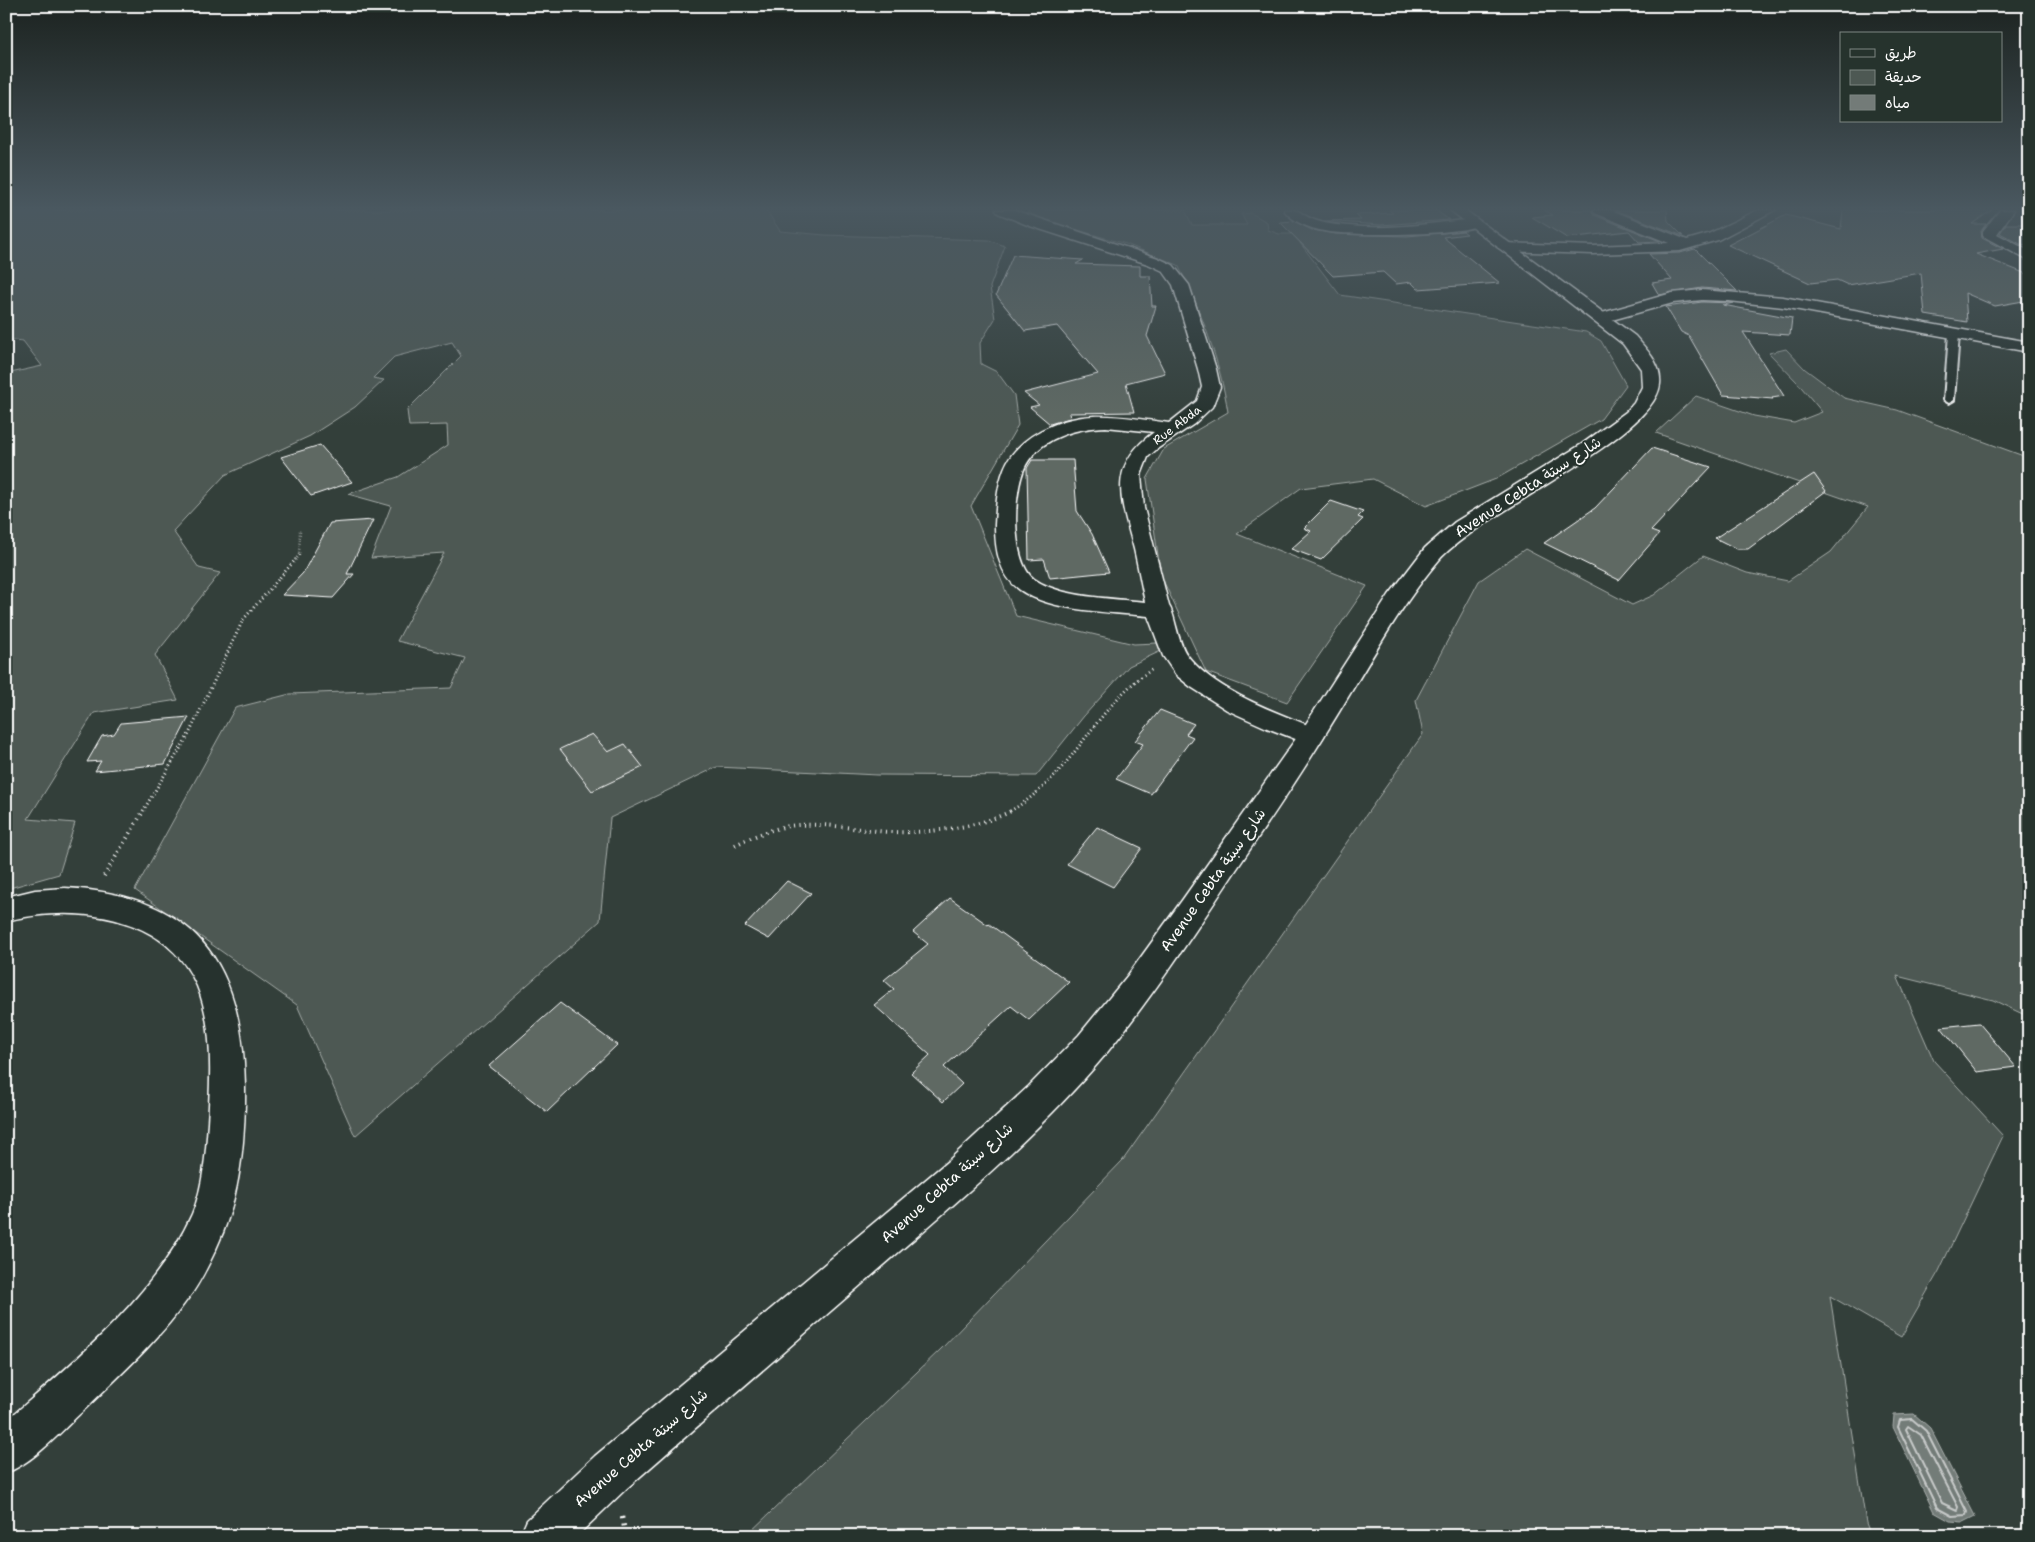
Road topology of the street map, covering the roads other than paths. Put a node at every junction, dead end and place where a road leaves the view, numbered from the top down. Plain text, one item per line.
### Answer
1 (1179, 282) edge
2 (1552, 282) edge
3 (1601, 318) junction
4 (1954, 334) junction
5 (2029, 347) edge
6 (1949, 400) dead end
7 (1172, 429) junction
8 (1160, 611) junction
9 (1311, 736) junction
10 (6, 909) edge
11 (6, 1450) edge
12 (543, 1536) edge

1 - 7 street, Rue Abda
2 - 3 street, Avenue Cebta شارع سبتة
3 - 4 street
3 - 9 street, Avenue Cebta شارع سبتة
4 - 5 street
4 - 6 lane
7 - 8 street, Rue Abda
7 - 8 street
8 - 9 street, Rue Abda
9 - 12 street, Avenue Cebta شارع سبتة
10 - 11 street

